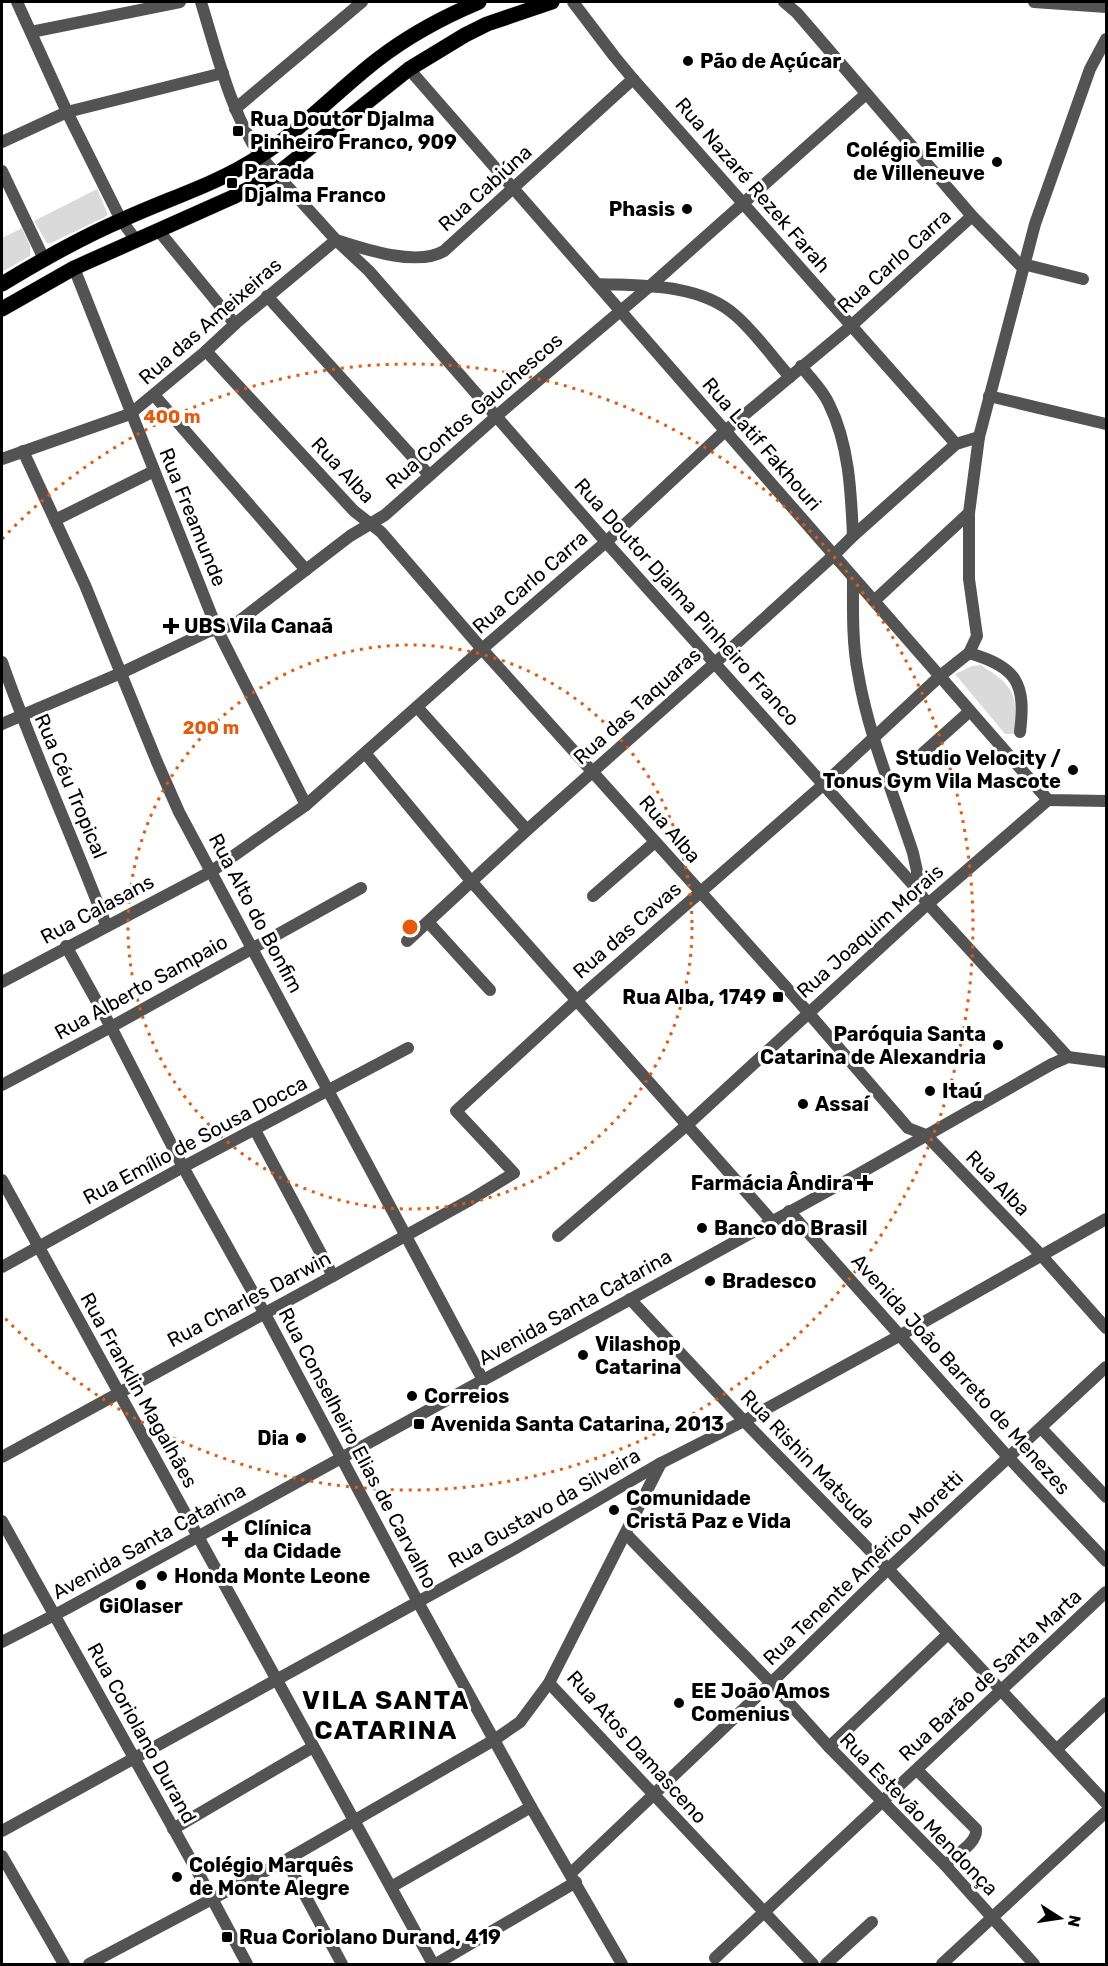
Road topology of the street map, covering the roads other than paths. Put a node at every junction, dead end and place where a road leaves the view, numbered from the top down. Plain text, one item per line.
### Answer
1 (16, 2) edge
2 (180, 2) edge
3 (201, 2) edge
4 (362, 2) edge
5 (479, 2) edge
6 (552, 2) edge
7 (573, 2) edge
8 (784, 2) edge
9 (1034, 2) edge
10 (795, 7) edge
11 (1107, 7) edge
12 (31, 32) junction
13 (1107, 39) edge
14 (409, 69) junction
15 (223, 73) junction
16 (633, 79) junction
17 (866, 94) junction
18 (235, 109) junction
19 (67, 112) junction
20 (2, 142) edge
21 (260, 156) junction
22 (2, 171) edge
23 (277, 174) junction
24 (514, 189) junction
25 (742, 203) junction
26 (972, 216) junction
27 (121, 220) junction
28 (158, 230) junction
29 (136, 240) junction
30 (336, 240) junction
31 (44, 259) junction
32 (1022, 265) junction
33 (74, 268) junction
34 (1083, 279) dead end
35 (2, 284) edge
36 (597, 284) junction
37 (650, 286) junction
38 (267, 296) junction
39 (2, 309) edge
40 (620, 310) junction
41 (235, 324) junction
42 (851, 326) junction
43 (206, 351) junction
44 (801, 366) junction
45 (790, 377) junction
46 (154, 395) junction
47 (989, 396) junction
48 (130, 414) junction
49 (496, 417) junction
50 (1107, 424) edge
51 (725, 431) junction
52 (979, 438) junction
53 (956, 444) junction
54 (23, 451) junction
55 (2, 459) edge
56 (154, 471) junction
57 (429, 475) junction
58 (969, 513) junction
59 (55, 520) junction
60 (369, 525) junction
61 (853, 536) junction
62 (606, 542) junction
63 (834, 555) junction
64 (306, 570) junction
65 (853, 577) junction
66 (874, 602) junction
67 (217, 629) junction
68 (482, 649) junction
69 (969, 653) junction
70 (2, 662) edge
71 (716, 662) junction
72 (121, 673) junction
73 (940, 676) junction
74 (417, 707) junction
75 (970, 711) junction
76 (20, 715) junction
77 (2, 724) edge
78 (1020, 732) dead end
79 (874, 736) junction
80 (365, 753) junction
81 (922, 753) dead end
82 (593, 771) junction
83 (824, 784) junction
84 (1048, 800) junction
85 (1107, 801) edge
86 (306, 806) junction
87 (526, 830) junction
88 (655, 842) junction
89 (212, 871) junction
90 (471, 880) junction
91 (361, 888) dead end
92 (916, 888) junction
93 (700, 893) junction
94 (592, 896) dead end
95 (928, 904) junction
96 (428, 922) junction
97 (106, 925) junction
98 (406, 941) dead end
99 (66, 946) junction
100 (252, 948) junction
101 (2, 982) edge
102 (490, 990) dead end
103 (577, 1000) junction
104 (807, 1013) junction
105 (111, 1027) junction
106 (408, 1048) dead end
107 (1068, 1057) junction
108 (1107, 1062) edge
109 (2, 1085) edge
110 (329, 1091) junction
111 (687, 1125) junction
112 (255, 1130) junction
113 (926, 1135) junction
114 (183, 1167) junction
115 (513, 1173) joint
116 (2, 1180) edge
117 (789, 1211) junction
118 (1107, 1219) edge
119 (771, 1220) junction
120 (406, 1235) junction
121 (558, 1236) dead end
122 (38, 1246) junction
123 (1041, 1255) junction
124 (2, 1267) edge
125 (333, 1276) junction
126 (630, 1299) junction
127 (265, 1314) junction
128 (1107, 1328) edge
129 (899, 1336) junction
130 (1107, 1367) edge
131 (483, 1380) junction
132 (118, 1392) junction
133 (744, 1421) junction
134 (1041, 1428) junction
135 (2, 1457) edge
136 (1008, 1457) junction
137 (340, 1458) junction
138 (661, 1463) junction
139 (1107, 1497) edge
140 (2, 1521) edge
141 (626, 1534) junction
142 (197, 1537) junction
143 (1107, 1561) edge
144 (888, 1569) junction
145 (1107, 1592) edge
146 (418, 1602) junction
147 (54, 1615) junction
148 (948, 1634) junction
149 (2, 1642) edge
150 (277, 1680) junction
151 (549, 1683) junction
152 (771, 1683) junction
153 (1002, 1691) junction
154 (1107, 1703) edge
155 (495, 1740) junction
156 (829, 1747) junction
157 (313, 1748) junction
158 (1057, 1749) junction
159 (134, 1758) junction
160 (918, 1771) junction
161 (653, 1794) junction
162 (883, 1802) junction
163 (1107, 1803) edge
164 (531, 1807) junction
165 (1107, 1812) edge
166 (354, 1822) junction
167 (173, 1829) junction
168 (2, 1831) edge
169 (2, 1856) edge
170 (286, 1860) junction
171 (945, 1865) junction
172 (573, 1878) junction
173 (391, 1887) junction
174 (212, 1898) junction
175 (764, 1914) junction
176 (992, 1918) junction
177 (872, 1922) dead end
178 (715, 1958) dead end
179 (64, 1965) edge
180 (89, 1965) edge
181 (247, 1965) edge
182 (342, 1965) edge
183 (435, 1965) edge
184 (622, 1965) edge
185 (813, 1965) edge
186 (826, 1965) edge
187 (942, 1965) edge
188 (1034, 1965) edge

1 - 12 street
2 - 12 street
3 - 15 street
4 - 18 street
5 - 21 main road
6 - 14 main road
7 - 16 street, Rua Nazaré Rezek Farah
8 - 10 street
9 - 11 street
10 - 17 street
12 - 19 street
13 - 32 street
14 - 23 main road
14 - 24 street, Rua Latif Fakhouri
15 - 18 street
15 - 19 street
16 - 24 street, Rua Cabiúna
16 - 25 street, Rua Nazaré Rezek Farah
17 - 25 street, Rua Contos Gauchescos
17 - 26 street
18 - 21 street
19 - 20 street
19 - 27 street
21 - 23 street, Rua Doutor Djalma Pinheiro Franco
21 - 27 main road
22 - 31 street
23 - 28 main road
23 - 30 street, Rua Doutor Djalma Pinheiro Franco
24 - 30 street, Rua Cabiúna
24 - 36 street, Rua Latif Fakhouri
25 - 37 street, Rua Contos Gauchescos
25 - 42 street, Rua Nazaré Rezek Farah
26 - 32 street
26 - 42 street, Rua Carlo Carra
27 - 29 street
27 - 31 main road
28 - 29 main road
28 - 41 street
29 - 33 main road
30 - 38 street, Rua das Ameixeiras
30 - 49 street, Rua Doutor Djalma Pinheiro Franco
31 - 35 main road
32 - 34 street
32 - 47 street
33 - 39 main road
33 - 48 street, Rua Freamunde
36 - 37 street
36 - 40 street, Rua Latif Fakhouri
37 - 40 street, Rua Contos Gauchescos
37 - 45 street
38 - 41 street, Rua das Ameixeiras
38 - 57 street
40 - 49 street, Rua Contos Gauchescos
40 - 51 street, Rua Latif Fakhouri
41 - 43 street, Rua das Ameixeiras
42 - 44 street, Rua Carlo Carra
42 - 53 street, Rua Nazaré Rezek Farah
43 - 46 street, Rua das Ameixeiras
43 - 60 street, Rua Alba
44 - 45 street, Rua Carlo Carra
44 - 61 street
45 - 51 street, Rua Carlo Carra
46 - 48 street, Rua das Ameixeiras
46 - 64 street
47 - 50 street
47 - 52 street
48 - 54 street, Rua das Ameixeiras
48 - 56 street, Rua Freamunde
49 - 57 street, Rua Contos Gauchescos
49 - 62 street, Rua Doutor Djalma Pinheiro Franco
51 - 62 street, Rua Carlo Carra
51 - 63 street, Rua Latif Fakhouri
52 - 53 street, Rua das Taquaras
52 - 58 street
53 - 61 street, Rua das Taquaras
54 - 55 street, Rua das Ameixeiras
54 - 59 street, Rua Alto do Bonfim
56 - 59 street
56 - 67 street, Rua Freamunde
57 - 60 street, Rua Contos Gauchescos
58 - 66 street
58 - 69 street
59 - 72 street, Rua Alto do Bonfim
60 - 64 street, Rua Contos Gauchescos
60 - 68 street, Rua Alba
61 - 63 street, Rua das Taquaras
62 - 68 street, Rua Carlo Carra
62 - 71 street, Rua Doutor Djalma Pinheiro Franco
63 - 65 street, Rua Latif Fakhouri
63 - 71 street, Rua das Taquaras
64 - 67 street, Rua Contos Gauchescos
65 - 66 street, Rua Latif Fakhouri
65 - 79 street
66 - 73 street, Rua Latif Fakhouri
67 - 72 street, Rua Contos Gauchescos
67 - 86 street, Rua Freamunde
68 - 74 street, Rua Carlo Carra
68 - 82 street, Rua Alba
69 - 73 street, Rua das Cavas
69 - 78 street
70 - 76 street, Rua Céu Tropical
71 - 82 street, Rua das Taquaras
71 - 83 street, Rua Doutor Djalma Pinheiro Franco
72 - 76 street, Rua Contos Gauchescos
72 - 89 street, Rua Alto do Bonfim
73 - 75 street, Rua Latif Fakhouri
73 - 79 street, Rua das Cavas
74 - 80 street, Rua Carlo Carra
74 - 87 street
75 - 81 street
75 - 84 street, Rua Latif Fakhouri
76 - 77 street, Rua Contos Gauchescos
76 - 97 street, Rua Céu Tropical
79 - 83 street, Rua das Cavas
79 - 92 street
80 - 86 street, Rua Carlo Carra
80 - 90 street
82 - 87 street, Rua das Taquaras
82 - 88 street, Rua Alba
83 - 92 street, Rua Doutor Djalma Pinheiro Franco
83 - 93 street, Rua das Cavas
84 - 85 street
84 - 95 street, Rua Joaquim Morais
86 - 89 street, Rua Carlo Carra
87 - 90 street, Rua das Taquaras
88 - 93 street, Rua Alba
88 - 94 street
89 - 97 street, Rua Calasans
89 - 100 street, Rua Alto do Bonfim
90 - 96 street, Rua das Taquaras
90 - 103 street
91 - 100 street, Rua Alberto Sampaio
92 - 95 street, Rua Doutor Djalma Pinheiro Franco
93 - 103 street, Rua das Cavas
93 - 104 street, Rua Alba
95 - 104 street, Rua Joaquim Morais
95 - 107 street, Rua Doutor Djalma Pinheiro Franco
96 - 98 street, Rua das Taquaras
96 - 102 street
97 - 99 street, Rua Calasans
99 - 101 street, Rua Calasans
99 - 105 street, Rua Conselheiro Elias de Carvalho
100 - 105 street, Rua Alberto Sampaio
100 - 110 street, Rua Alto do Bonfim
103 - 111 street
103 - 115 street, Rua das Cavas
104 - 111 street, Rua Joaquim Morais
104 - 113 street, Rua Alba
105 - 109 street, Rua Alberto Sampaio
105 - 114 street, Rua Conselheiro Elias de Carvalho
106 - 110 street, Rua Emílio de Sousa Docca
107 - 108 street
107 - 113 street, Avenida Santa Catarina
110 - 112 street, Rua Emílio de Sousa Docca
110 - 120 street, Rua Alto do Bonfim
111 - 119 street
111 - 121 street, Rua Joaquim Morais
112 - 114 street, Rua Emílio de Sousa Docca
112 - 125 street
113 - 117 street, Avenida Santa Catarina
113 - 123 street, Rua Alba
114 - 122 street, Rua Emílio de Sousa Docca
114 - 127 street, Rua Conselheiro Elias de Carvalho
115 - 120 street, Rua Charles Darwin
116 - 122 street, Rua Franklin Magalhães
117 - 119 street, Avenida Santa Catarina
117 - 129 street, Avenida João Barreto de Menezes
118 - 123 street, Rua Gustavo da Silveira
119 - 126 street, Avenida Santa Catarina
120 - 125 street, Rua Charles Darwin
120 - 131 street, Rua Alto do Bonfim
122 - 124 street, Rua Emílio de Sousa Docca
122 - 132 street, Rua Franklin Magalhães
123 - 128 street, Rua Alba
123 - 129 street, Rua Gustavo da Silveira
125 - 127 street, Rua Charles Darwin
126 - 131 street, Avenida Santa Catarina
126 - 133 street, Rua Rishin Matsuda
127 - 132 street, Rua Charles Darwin
127 - 137 street, Rua Conselheiro Elias de Carvalho
129 - 133 street, Rua Gustavo da Silveira
129 - 136 street, Avenida João Barreto de Menezes
130 - 134 street, Rua Tenente Américo Moretti
131 - 137 street, Avenida Santa Catarina
132 - 135 street, Rua Charles Darwin
132 - 142 street, Rua Franklin Magalhães
133 - 138 street, Rua Gustavo da Silveira
133 - 144 street, Rua Rishin Matsuda
134 - 136 street, Rua Tenente Américo Moretti
134 - 139 street
136 - 143 street, Avenida João Barreto de Menezes
136 - 144 street, Rua Tenente Américo Moretti
137 - 142 street, Avenida Santa Catarina
137 - 146 street, Rua Conselheiro Elias de Carvalho
138 - 141 street, Rua Atos Damasceno
138 - 146 street, Rua Gustavo da Silveira
140 - 147 street, Rua Coriolano Durand
141 - 151 street, Rua Atos Damasceno
141 - 152 street, Rua Estevão Mendonça
142 - 147 street, Avenida Santa Catarina
142 - 150 street, Rua Franklin Magalhães
144 - 148 street, Rua Rishin Matsuda
144 - 152 street, Rua Tenente Américo Moretti
145 - 153 street, Rua Barão de Santa Marta
146 - 150 street, Rua Gustavo da Silveira
146 - 155 street, Rua Conselheiro Elias de Carvalho
147 - 149 street, Avenida Santa Catarina
147 - 159 street, Rua Coriolano Durand
148 - 153 street, Rua Rishin Matsuda
148 - 156 street
150 - 157 street, Rua Franklin Magalhães
150 - 159 street, Rua Gustavo da Silveira
151 - 155 street
151 - 161 street, Rua Atos Damasceno
152 - 156 street, Rua Estevão Mendonça
152 - 161 street, Rua Tenente Américo Moretti
153 - 158 street, Rua Rishin Matsuda
153 - 160 street, Rua Barão de Santa Marta
154 - 158 street
155 - 164 street, Rua Conselheiro Elias de Carvalho
155 - 166 street
156 - 162 street, Rua Estevão Mendonça
157 - 166 street, Rua Franklin Magalhães
157 - 167 street
158 - 163 street, Rua Rishin Matsuda
159 - 167 street, Rua Coriolano Durand
159 - 168 street, Rua Gustavo da Silveira
160 - 162 street, Rua Barão de Santa Marta
160 - 171 street
161 - 172 street, Rua Tenente Américo Moretti
161 - 175 street, Rua Atos Damasceno
162 - 171 street, Rua Estevão Mendonça
162 - 175 street, Rua Barão de Santa Marta
164 - 172 street, Rua Conselheiro Elias de Carvalho
164 - 173 street
165 - 176 street
166 - 170 street
166 - 173 street, Rua Franklin Magalhães
167 - 174 street, Rua Coriolano Durand
169 - 179 street
170 - 174 street
170 - 182 street
171 - 176 street, Rua Estevão Mendonça
172 - 183 street, Rua Tenente Américo Moretti
172 - 184 street, Rua Conselheiro Elias de Carvalho
173 - 183 street, Rua Franklin Magalhães
174 - 180 street
174 - 181 street, Rua Coriolano Durand
175 - 178 street, Rua Barão de Santa Marta
175 - 185 street, Rua Atos Damasceno
176 - 187 street
176 - 188 street, Rua Estevão Mendonça
177 - 186 street

